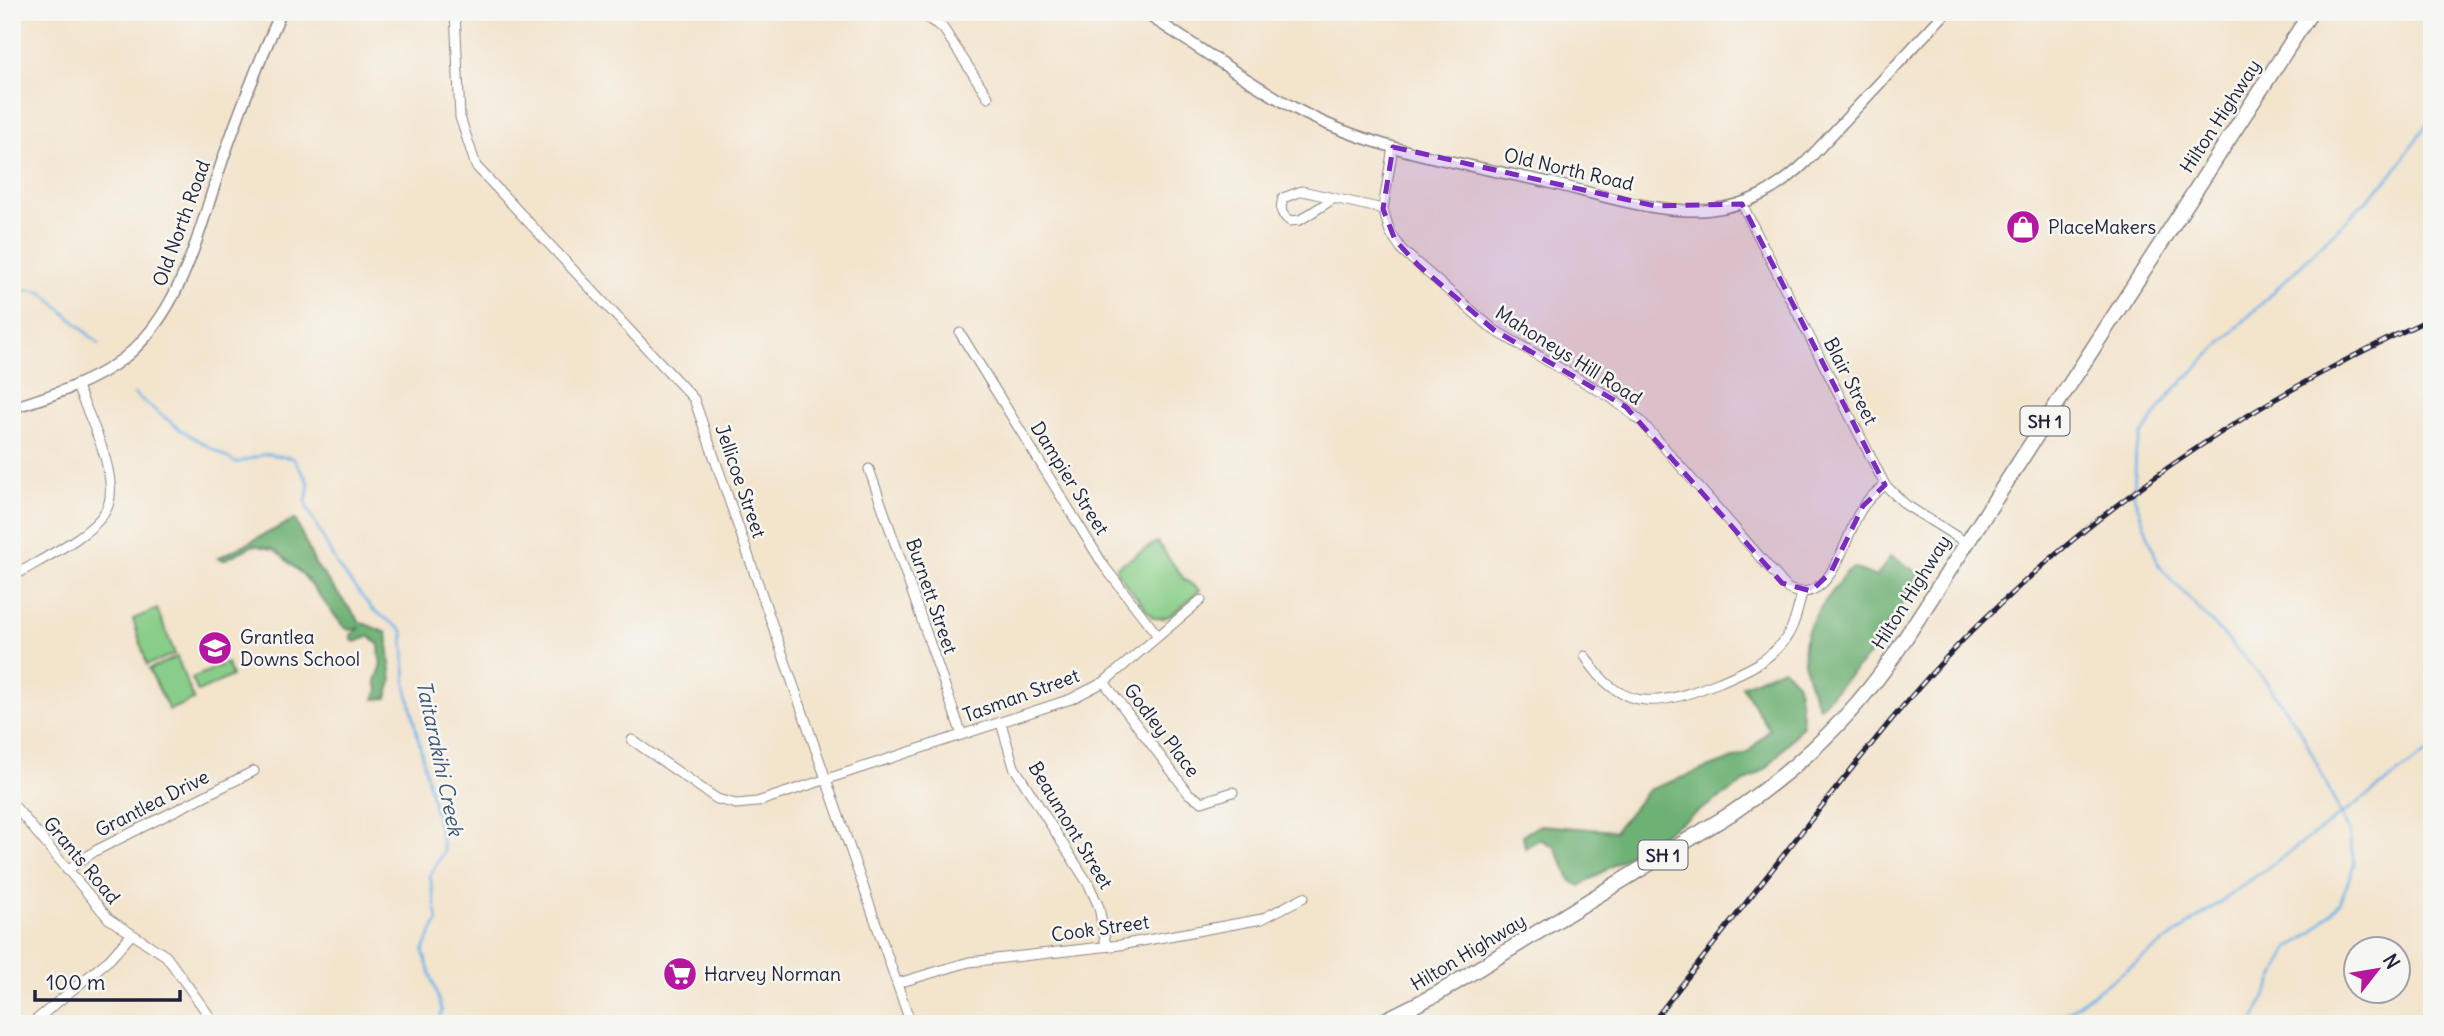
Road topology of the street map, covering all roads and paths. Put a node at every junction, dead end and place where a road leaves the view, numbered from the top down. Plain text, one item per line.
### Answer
1 (281, 12) edge
2 (455, 12) edge
3 (918, 12) edge
4 (1143, 12) edge
5 (1947, 12) edge
6 (2311, 12) edge
7 (988, 97) dead end
8 (1393, 147) junction
9 (1333, 198) junction
10 (1742, 204) junction
11 (1383, 209) junction
12 (960, 333) dead end
13 (76, 384) junction
14 (12, 408) edge
15 (869, 469) dead end
16 (1885, 485) junction
17 (1965, 542) junction
18 (12, 577) edge
19 (1802, 593) junction
20 (1201, 600) dead end
21 (1158, 636) junction
22 (1585, 656) dead end
23 (1104, 682) junction
24 (1000, 723) junction
25 (962, 735) junction
26 (632, 740) dead end
27 (254, 771) dead end
28 (828, 781) junction
29 (1234, 792) dead end
30 (12, 803) edge
31 (67, 870) junction
32 (1304, 897) dead end
33 (132, 934) junction
34 (1106, 946) junction
35 (898, 983) junction
36 (31, 1024) edge
37 (215, 1024) edge
38 (911, 1024) edge
39 (1377, 1024) edge

1 - 13 street, Old North Road
2 - 28 street, Jellicoe Street
3 - 7 street
4 - 8 street, Old North Road
5 - 10 street, Old North Road
6 - 17 highway, Hilton Highway / SH 1
8 - 10 street, Old North Road
8 - 11 street
9 - 9 street
9 - 11 street
10 - 16 street, Blair Street
11 - 19 street, Mahoneys Hill Road
12 - 21 street, Dampier Street
13 - 14 street, Old North Road
13 - 18 street
15 - 25 street, Burnett Street
16 - 17 street, Blair Street
16 - 19 street
17 - 39 highway, Hilton Highway / SH 1
19 - 22 street
20 - 21 street, Tasman Street
21 - 23 street, Tasman Street
23 - 24 street, Tasman Street
23 - 29 street, Godley Place
24 - 25 street, Tasman Street
24 - 34 street, Beaumont Street
25 - 28 street, Tasman Street
26 - 28 street, Tasman Street
27 - 31 street, Grantlea Drive
28 - 35 street, Jellicoe Street
30 - 31 street, Grants Road
31 - 33 street, Grants Road
32 - 34 street, Cook Street
33 - 36 street
33 - 37 street, Grants Road
34 - 35 street, Cook Street
35 - 38 street, Jellicoe Street

